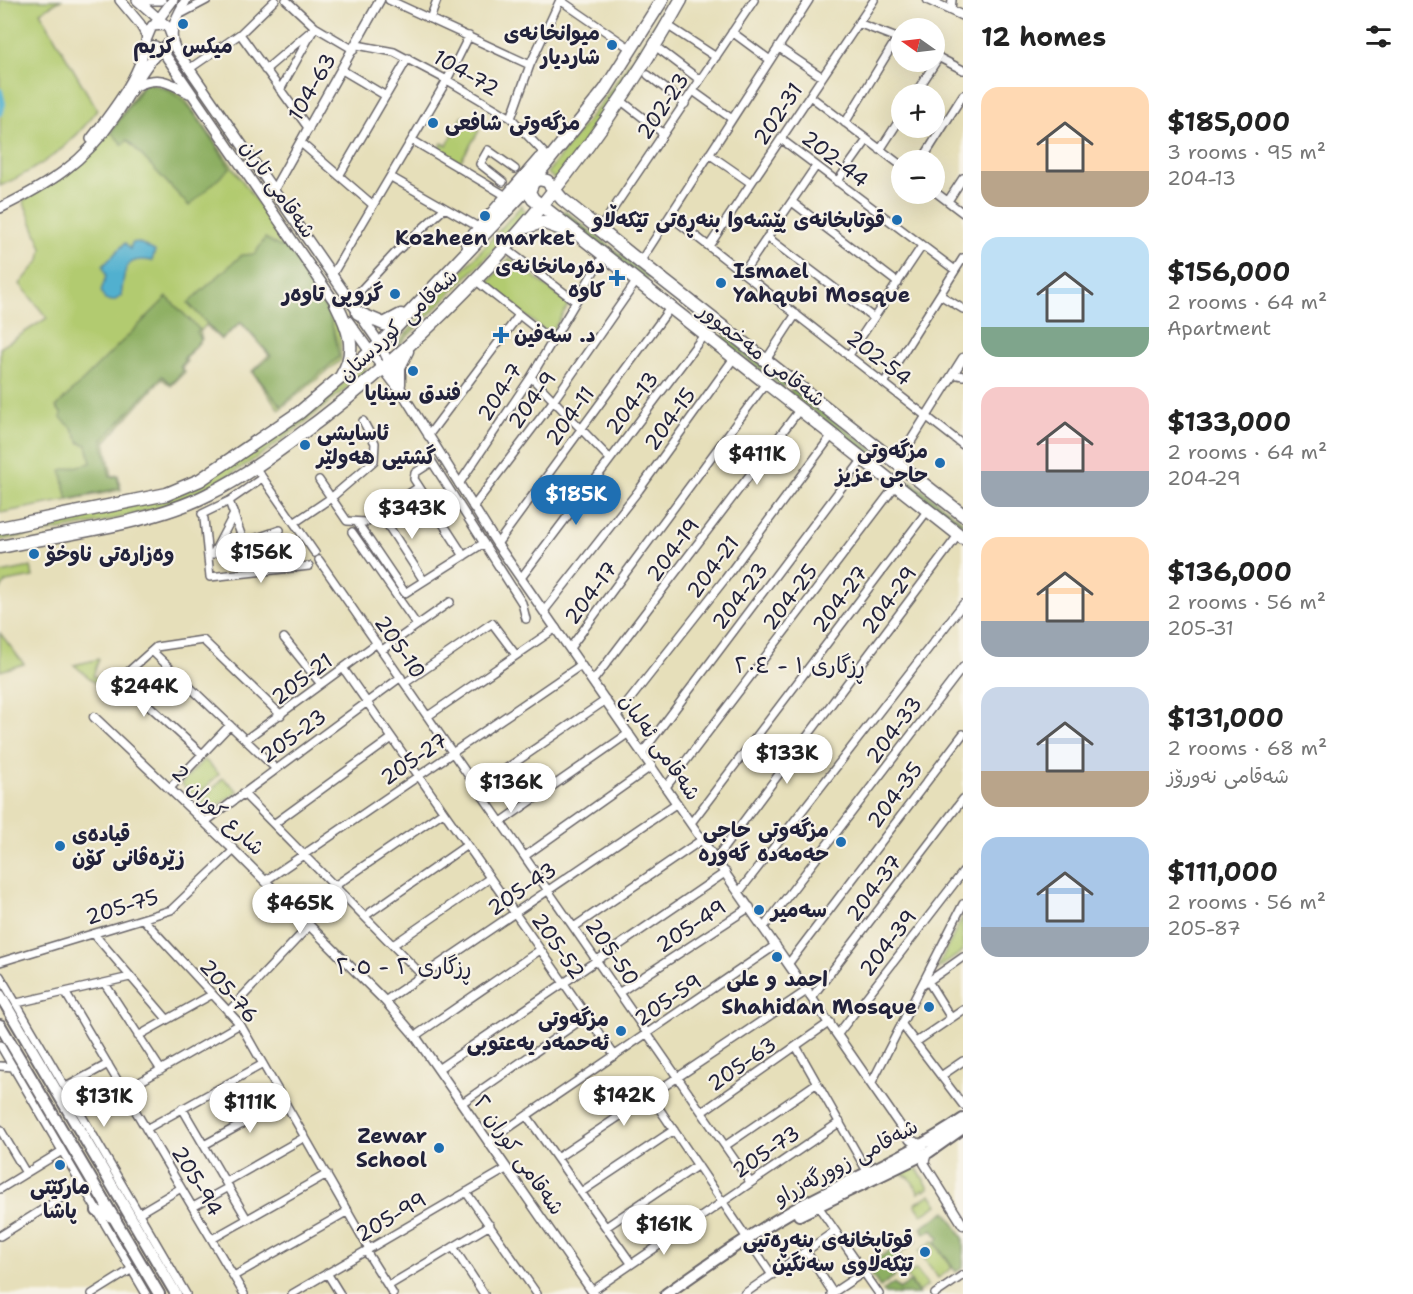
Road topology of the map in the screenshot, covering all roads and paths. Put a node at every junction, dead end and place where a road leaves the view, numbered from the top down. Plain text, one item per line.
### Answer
1 (120, 0) edge
2 (137, 0) edge
3 (145, 0) edge
4 (161, 0) edge
5 (173, 0) edge
6 (186, 0) edge
7 (207, 0) edge
8 (275, 0) edge
9 (286, 0) edge
10 (380, 0) edge
11 (389, 0) edge
12 (437, 0) edge
13 (560, 0) edge
14 (662, 0) edge
15 (681, 0) edge
16 (754, 0) edge
17 (809, 0) edge
18 (874, 0) edge
19 (928, 0) edge
20 (952, 0) edge
21 (951, 10) junction
22 (177, 16) junction
23 (963, 16) edge
24 (430, 19) junction
25 (160, 23) junction
26 (858, 23) junction
27 (667, 25) junction
28 (315, 27) junction
29 (732, 32) junction
30 (240, 34) junction
31 (469, 36) junction
32 (891, 36) edge
33 (156, 41) junction
34 (655, 46) junction
35 (355, 47) junction
36 (778, 47) junction
37 (631, 49) junction
38 (891, 51) edge
39 (716, 57) junction
40 (408, 58) junction
41 (770, 60) junction
42 (945, 60) edge
43 (622, 62) junction
44 (530, 65) junction
45 (189, 69) junction
46 (963, 69) edge
47 (265, 70) junction
48 (342, 70) junction
49 (648, 75) dead end
50 (822, 77) junction
51 (447, 80) junction
52 (700, 80) junction
53 (134, 87) junction
54 (280, 90) junction
55 (693, 91) junction
56 (192, 94) junction
57 (963, 95) edge
58 (386, 96) junction
59 (810, 96) junction
60 (619, 99) junction
61 (685, 104) junction
62 (511, 118) junction
63 (732, 119) junction
64 (845, 123) junction
65 (309, 129) junction
66 (891, 133) edge
67 (664, 134) junction
68 (781, 139) junction
69 (412, 140) junction
70 (867, 140) junction
71 (301, 143) junction
72 (880, 150) junction
73 (928, 150) edge
74 (545, 154) junction
75 (709, 154) junction
76 (580, 158) junction
77 (891, 158) edge
78 (816, 166) junction
79 (515, 170) junction
80 (339, 176) junction
81 (391, 177) junction
82 (530, 178) junction
83 (963, 178) edge
84 (502, 182) junction
85 (837, 182) junction
86 (751, 183) junction
87 (273, 191) junction
88 (548, 196) junction
89 (508, 197) junction
90 (945, 199) edge
91 (948, 201) junction
92 (0, 202) edge
93 (792, 202) junction
94 (374, 205) junction
95 (0, 208) edge
96 (445, 208) junction
97 (963, 213) edge
98 (670, 216) junction
99 (583, 217) junction
100 (298, 227) junction
101 (480, 228) junction
102 (523, 229) junction
103 (599, 230) junction
104 (288, 235) junction
105 (767, 237) junction
106 (582, 238) junction
107 (709, 246) junction
108 (922, 246) junction
109 (505, 248) junction
110 (603, 256) junction
111 (963, 258) edge
112 (640, 262) junction
113 (955, 270) junction
114 (449, 272) junction
115 (743, 273) junction
116 (332, 275) junction
117 (474, 279) junction
118 (636, 282) junction
119 (666, 282) junction
120 (898, 283) junction
121 (940, 295) junction
122 (656, 297) junction
123 (575, 301) junction
124 (350, 302) junction
125 (336, 303) junction
126 (419, 303) junction
127 (670, 308) junction
128 (963, 309) edge
129 (358, 313) junction
130 (796, 314) junction
131 (519, 315) junction
132 (874, 318) junction
133 (704, 334) junction
134 (417, 337) junction
135 (552, 341) junction
136 (380, 344) junction
137 (370, 353) junction
138 (849, 355) junction
139 (734, 358) junction
140 (963, 358) edge
141 (766, 360) junction
142 (387, 367) junction
143 (953, 374) junction
144 (963, 376) edge
145 (531, 377) junction
146 (766, 383) junction
147 (884, 383) junction
148 (396, 384) junction
149 (334, 385) junction
150 (356, 392) junction
151 (554, 400) junction
152 (800, 409) junction
153 (926, 416) junction
154 (363, 421) dead end
155 (581, 429) junction
156 (832, 435) junction
157 (428, 436) junction
158 (963, 445) edge
159 (610, 459) junction
160 (863, 459) junction
161 (897, 463) junction
162 (254, 466) junction
163 (262, 477) junction
164 (319, 480) dead end
165 (459, 484) junction
166 (896, 485) junction
167 (419, 487) junction
168 (331, 498) junction
169 (229, 501) junction
170 (473, 507) junction
171 (928, 510) junction
172 (380, 513) junction
173 (234, 514) junction
174 (963, 515) edge
175 (357, 522) junction
176 (294, 524) junction
177 (0, 527) edge
178 (280, 530) dead end
179 (352, 532) dead end
180 (961, 536) edge
181 (244, 543) junction
182 (484, 543) junction
183 (497, 544) junction
184 (0, 547) edge
185 (210, 555) junction
186 (464, 556) junction
187 (309, 566) dead end
188 (521, 578) junction
189 (424, 581) junction
190 (450, 602) dead end
191 (963, 604) edge
192 (544, 611) junction
193 (526, 619) dead end
194 (417, 625) junction
195 (556, 628) junction
196 (284, 638) dead end
197 (379, 646) junction
198 (570, 648) junction
199 (152, 651) junction
200 (516, 655) junction
201 (581, 665) junction
202 (963, 667) edge
203 (343, 668) junction
204 (403, 680) junction
205 (593, 681) junction
206 (321, 684) junction
207 (606, 699) junction
208 (367, 702) junction
209 (280, 715) junction
210 (428, 716) junction
211 (617, 716) junction
212 (94, 717) dead end
213 (230, 725) junction
214 (628, 733) junction
215 (963, 734) edge
216 (392, 738) junction
217 (245, 740) junction
218 (453, 752) junction
219 (642, 753) junction
220 (202, 754) junction
221 (652, 766) junction
222 (276, 769) junction
223 (418, 776) junction
224 (666, 787) junction
225 (170, 788) junction
226 (478, 788) junction
227 (243, 793) junction
228 (963, 799) edge
229 (677, 803) junction
230 (443, 812) junction
231 (205, 822) junction
232 (501, 822) junction
233 (275, 823) junction
234 (692, 823) junction
235 (703, 839) junction
236 (467, 845) junction
237 (234, 850) junction
238 (305, 853) junction
239 (525, 856) junction
240 (716, 858) junction
241 (726, 872) junction
242 (963, 872) edge
243 (490, 878) junction
244 (265, 881) junction
245 (336, 885) junction
246 (549, 890) junction
247 (739, 892) junction
248 (963, 904) edge
249 (750, 907) junction
250 (515, 914) junction
251 (365, 916) junction
252 (142, 919) junction
253 (309, 926) junction
254 (574, 927) junction
255 (764, 927) junction
256 (94, 933) junction
257 (393, 945) junction
258 (776, 945) junction
259 (540, 950) junction
260 (963, 957) edge
261 (598, 960) junction
262 (0, 962) edge
263 (789, 963) junction
264 (0, 976) edge
265 (423, 976) junction
266 (130, 977) junction
267 (563, 982) junction
268 (925, 983) junction
269 (105, 984) junction
270 (65, 992) junction
271 (620, 992) junction
272 (810, 994) junction
273 (0, 995) edge
274 (211, 995) junction
275 (385, 1001) junction
276 (16, 1003) junction
277 (963, 1010) edge
278 (228, 1012) junction
279 (587, 1016) junction
280 (951, 1018) junction
281 (167, 1019) junction
282 (830, 1022) junction
283 (240, 1024) junction
284 (0, 1025) edge
285 (903, 1026) junction
286 (648, 1033) junction
287 (838, 1034) junction
288 (138, 1036) junction
289 (415, 1036) junction
290 (916, 1042) junction
291 (0, 1045) edge
292 (796, 1046) junction
293 (615, 1056) junction
294 (963, 1061) edge
295 (108, 1064) junction
296 (263, 1064) junction
297 (0, 1066) edge
298 (13, 1067) junction
299 (438, 1069) junction
300 (161, 1070) junction
301 (677, 1076) junction
302 (941, 1076) junction
303 (872, 1082) junction
304 (817, 1083) junction
305 (66, 1088) junction
306 (124, 1091) junction
307 (650, 1095) junction
308 (284, 1101) junction
309 (462, 1103) junction
310 (963, 1106) edge
311 (182, 1108) junction
312 (73, 1109) junction
313 (51, 1111) junction
314 (702, 1112) junction
315 (892, 1112) junction
316 (527, 1116) junction
317 (963, 1119) edge
318 (840, 1122) junction
319 (49, 1128) junction
320 (963, 1128) edge
321 (0, 1129) edge
322 (146, 1129) junction
323 (674, 1130) junction
324 (305, 1137) junction
325 (488, 1142) junction
326 (204, 1145) junction
327 (725, 1146) junction
328 (91, 1149) junction
329 (926, 1149) junction
330 (62, 1151) junction
331 (108, 1158) junction
332 (557, 1158) junction
333 (905, 1158) junction
334 (698, 1166) junction
335 (506, 1169) junction
336 (26, 1173) junction
337 (868, 1173) junction
338 (327, 1174) junction
339 (750, 1182) junction
340 (82, 1185) junction
341 (228, 1185) junction
342 (937, 1187) junction
343 (181, 1188) junction
344 (0, 1189) edge
345 (466, 1192) junction
346 (581, 1192) junction
347 (722, 1201) junction
348 (818, 1206) junction
349 (193, 1207) junction
350 (348, 1211) junction
351 (97, 1212) junction
352 (139, 1213) junction
353 (115, 1218) junction
354 (247, 1219) junction
355 (490, 1225) junction
356 (963, 1225) edge
357 (606, 1227) junction
358 (835, 1231) junction
359 (0, 1236) edge
360 (212, 1239) junction
361 (747, 1239) junction
362 (159, 1247) junction
363 (453, 1247) junction
364 (368, 1250) junction
365 (806, 1251) junction
366 (631, 1263) junction
367 (159, 1265) junction
368 (132, 1269) junction
369 (864, 1272) junction
370 (327, 1273) junction
371 (772, 1275) junction
372 (963, 1275) edge
373 (234, 1276) junction
374 (388, 1286) junction
375 (592, 1292) edge
376 (832, 1293) edge
377 (93, 1294) edge
378 (146, 1294) edge
379 (159, 1294) edge
380 (176, 1294) edge
381 (186, 1294) edge
382 (244, 1294) edge
383 (292, 1294) edge
384 (340, 1294) edge
385 (393, 1294) edge
386 (484, 1294) edge
387 (537, 1294) edge
388 (666, 1294) edge
389 (744, 1294) edge
390 (879, 1294) edge
391 (934, 1294) edge

1 - 33 main road, شەقامی تاران
2 - 25 main road
3 - 4 main road
5 - 25 main road
6 - 22 main road
7 - 22 street
8 - 30 street
9 - 28 street, 104-72
10 - 35 street, 104-63
11 - 24 street
12 - 24 street
13 - 37 street
13 - 44 street
14 - 37 highway, شەقامی کوردستان
15 - 27 highway, شەقامی کوردستان
16 - 29 street, 202-23
17 - 36 street
18 - 26 street, 202-31
19 - 21 street
20 - 21 street
21 - 23 street
22 - 33 main road
24 - 31 street
25 - 33 main road
25 - 33 main road
26 - 32 street
26 - 50 street, 202-31
27 - 34 highway, شەقامی کوردستان
27 - 39 street
28 - 35 street, 104-72
28 - 47 street
28 - 54 street
29 - 39 street, 202-23
29 - 41 street
30 - 45 street
30 - 47 street
31 - 44 street
31 - 51 street
33 - 45 main road, شەقامی تاران
33 - 53 main road
33 - 56 main road, شەقامی تاران
33 - 92 main road
34 - 52 street
34 - 60 highway, شەقامی کوردستان
35 - 40 street, 104-72
35 - 48 street, 104-63
36 - 41 street
36 - 50 street
37 - 43 highway, شەقامی کوردستان
38 - 64 street
39 - 52 street, 202-23
40 - 51 street, 104-72
40 - 58 street
41 - 63 street
42 - 46 street
43 - 74 highway, شەقامی کوردستان
43 - 82 highway, شەقامی کوردستان
44 - 62 street
45 - 87 main road, شەقامی تاران
47 - 54 street
48 - 58 street
48 - 65 street, 104-63
49 - 61 street
50 - 59 street, 202-31
51 - 62 street, 104-72
51 - 69 street
52 - 55 street, 202-23
53 - 56 main road
53 - 95 main road
54 - 65 street
55 - 61 street, 202-23
55 - 63 street
56 - 104 main road, شەقامی تاران
57 - 73 street
58 - 80 street
59 - 64 street
59 - 68 street, 202-31
60 - 67 street
60 - 76 highway, شەقامی کوردستان
61 - 67 street, 202-23
62 - 74 street, 104-72
63 - 75 street
64 - 70 street
65 - 71 street, 104-63
66 - 72 street
67 - 103 street, 202-23
68 - 78 street, 202-44
68 - 86 street, 202-31
69 - 81 street
69 - 89 street
70 - 72 street
70 - 85 street
71 - 80 street
71 - 87 street, 104-63
72 - 77 street
74 - 82 highway, شەقامی کوردستان
75 - 86 street
75 - 98 street
76 - 88 highway, شەقامی کوردستان
76 - 99 highway
78 - 85 street, 202-44
78 - 93 street
79 - 82 street
79 - 84 street
79 - 84 street
80 - 94 street
81 - 94 street
81 - 96 street
82 - 88 highway, شەقامی مەخموور
82 - 88 highway, شەقامی مەخموور
82 - 89 highway, شەقامی کوردستان
82 - 114 highway, شەقامی کوردستان
83 - 91 street
84 - 89 street
85 - 108 street, 202-44
86 - 107 street, 202-31
87 - 100 main road, شەقامی تاران
88 - 99 highway, شەقامی مەخموور
88 - 102 highway, شەقامی کوردستان
88 - 106 highway, شەقامی مەخموور
89 - 101 highway, شەقامی کوردستان
90 - 91 street
91 - 97 street
93 - 105 street
93 - 120 street
94 - 116 street
96 - 101 street
96 - 124 street
98 - 107 street, 202-54
98 - 112 street
99 - 103 highway, شەقامی مەخموور
100 - 104 main road
100 - 116 main road, شەقامی تاران
101 - 114 highway, شەقامی کوردستان
102 - 106 highway
102 - 109 highway, شەقامی کوردستان
103 - 112 highway, شەقامی مەخموور
104 - 125 main road, شەقامی تاران
105 - 115 street
105 - 132 street
106 - 110 highway, شەقامی مەخموور
107 - 115 street, 202-54
108 - 113 street, 202-44
108 - 120 street
109 - 117 highway, شەقامی کوردستان
109 - 123 street
110 - 118 highway, شەقامی مەخموور
110 - 123 street, 204-7
111 - 113 street
112 - 119 highway, شەقامی مەخموور
113 - 121 street
114 - 126 highway, شەقامی کوردستان
115 - 130 street, 202-54
116 - 124 main road, شەقامی تاران
117 - 131 street
117 - 134 highway, شەقامی کوردستان
118 - 122 highway, شەقامی مەخموور
118 - 151 street, 204-9
119 - 122 highway
119 - 141 highway, شەقامی مەخموور
120 - 132 street
121 - 128 street
121 - 147 street
122 - 127 highway, شەقامی مەخموور
123 - 135 street, 204-7
124 - 129 main road, شەقامی تاران
125 - 137 main road, شەقامی تاران
125 - 149 highway
126 - 129 highway
126 - 136 highway, شەقامی کوردستان
127 - 133 highway, شەقامی مەخموور
127 - 155 street, 204-11
129 - 136 main road, شەقامی تاران
130 - 138 street, 202-54
130 - 141 street
131 - 135 street
131 - 157 street
132 - 138 street
133 - 139 highway, شەقامی مەخموور
133 - 159 street, 204-13
134 - 142 highway, شەقامی کوردستان
134 - 148 highway
135 - 145 street, 204-7
136 - 137 highway, شەقامی کوردستان
136 - 142 street, شەقامی ئەلبان
137 - 142 street, شەقامی ئەلبان
137 - 149 highway, شەقامی کوردستان
138 - 147 street, 202-54
139 - 146 highway, شەقامی مەخموور
139 - 192 street, 204-15
140 - 143 street
141 - 161 highway, شەقامی مەخموور
142 - 148 street, شەقامی ئەلبان
142 - 150 highway, شەقامی کوردستان
143 - 144 street
143 - 153 street
145 - 151 street
145 - 165 street, 204-7
146 - 152 highway, شەقامی مەخموور
146 - 198 street, 204-17
147 - 153 street, 202-54
148 - 150 highway
148 - 157 street, شەقامی ئەلبان
149 - 177 highway, شەقامی کوردستان
150 - 162 highway, شەقامی کوردستان
151 - 155 street
151 - 170 street, 204-9
152 - 156 highway, شەقامی مەخموور
152 - 205 street, 204-19
153 - 158 street, 202-54
153 - 161 street
154 - 168 street
155 - 159 street
155 - 183 street, 204-11
156 - 160 highway, شەقامی مەخموور
156 - 211 street, 204-21
157 - 165 street, شەقامی ئەلبان
159 - 188 street, 204-13
160 - 166 highway, شەقامی مەخموور
160 - 219 street, 204-23
161 - 174 highway, شەقامی مەخموور
162 - 163 street, 205-10
162 - 184 highway, شەقامی کوردستان
163 - 169 street
163 - 176 street, 205-10
164 - 168 street
165 - 170 street, شەقامی ئەلبان
166 - 171 highway, شەقامی مەخموور
166 - 224 street, 204-25
167 - 172 street
167 - 182 street
167 - 186 street
168 - 175 street
168 - 176 street
169 - 173 street
169 - 185 street
170 - 183 street, شەقامی ئەلبان
171 - 180 highway, شەقامی مەخموور
171 - 234 street, 204-27
172 - 175 street
172 - 189 street
173 - 181 street
173 - 185 street
175 - 189 street
176 - 197 street, 205-10
178 - 181 street
179 - 194 street
180 - 240 street, 204-29
181 - 185 street
182 - 186 street
182 - 193 street
183 - 188 street, شەقامی ئەلبان
185 - 187 street
186 - 189 street
188 - 192 street, شەقامی ئەلبان
190 - 194 street, 205-21
191 - 247 street
192 - 195 street, شەقامی ئەلبان
194 - 197 street, 205-21
195 - 198 street, شەقامی ئەلبان
195 - 200 street
196 - 206 street
197 - 203 street, 205-21
197 - 204 street, 205-10
198 - 201 street, شەقامی ئەلبان
199 - 209 street
199 - 213 street
199 - 220 street
200 - 204 street, 205-23
200 - 210 street
201 - 205 street, شەقامی ئەلبان
201 - 218 street, 205-27
202 - 255 street, 204-33
203 - 206 street, 205-21
203 - 208 street, 205-52
204 - 208 street, 205-23
204 - 210 street, 205-10
205 - 207 street, شەقامی ئەلبان
206 - 209 street, 205-21
207 - 211 street, شەقامی ئەلبان
207 - 226 street
208 - 216 street, 205-52
208 - 222 street, 205-23
209 - 217 street, 205-21
210 - 218 street, 205-10
211 - 214 street, شەقامی ئەلبان
212 - 225 street, شارع كوران 2
213 - 217 street
213 - 220 street
214 - 219 street, شەقامی ئەلبان
214 - 232 street
215 - 263 street, 204-35
216 - 223 street, 205-52
216 - 233 street
217 - 222 street
218 - 223 street, 205-27
218 - 226 street, 205-10
219 - 221 street, شەقامی ئەلبان
220 - 225 street
221 - 224 street, شەقامی ئەلبان
221 - 239 street
222 - 227 street, 205-23
223 - 230 street, 205-52
223 - 238 street, 205-27
224 - 229 street, شەقامی ئەلبان
225 - 231 street, شارع كوران 2
226 - 232 street, 205-10
227 - 231 street, 205-23
227 - 233 street
228 - 272 street, 204-37
229 - 234 street, شەقامی ئەلبان
229 - 246 street, 205-43
230 - 236 street, 205-52
230 - 245 street
231 - 237 street, شارع كوران 2
232 - 239 street, 205-50
233 - 238 street
234 - 235 street, شەقامی ئەلبان
235 - 240 street, شەقامی ئەلبان
235 - 254 street
236 - 243 street, 205-52
236 - 251 street
237 - 244 street, شارع كوران 2
237 - 252 street, 205-75
238 - 244 street, 205-27
238 - 245 street
239 - 246 street, 205-50
240 - 241 street, شەقامی ئەلبان
241 - 247 street, شەقامی ئەلبان
241 - 261 street
242 - 287 street, 204-39
243 - 250 street, 205-52
243 - 257 street
244 - 253 street, شارع كوران 2
245 - 251 street
246 - 250 street, 205-43
246 - 254 street, 205-50
247 - 249 street, شەقامی ئەلبان
248 - 268 street
249 - 255 street, شەقامی ئەلبان
249 - 271 street, 205-49
250 - 259 street, 205-52
250 - 265 street, 205-43
251 - 257 street
252 - 256 street, 205-75
252 - 274 street, 205-76
253 - 275 street, شارع كوران 2
253 - 278 street
254 - 261 street, 205-50
255 - 258 street, شەقامی ئەلبان
256 - 262 street, 205-75
256 - 266 street
257 - 265 street
258 - 263 street, شەقامی ئەلبان
258 - 286 street, 205-59
259 - 267 street, 205-52
259 - 289 street
260 - 268 street
261 - 267 street
261 - 271 street, 205-50
263 - 272 street, شەقامی ئەلبان
264 - 276 street
265 - 275 street, 205-43
266 - 269 street
266 - 281 street
267 - 279 street, 205-52
267 - 299 street
268 - 280 street
268 - 285 street
269 - 270 street
269 - 288 street
270 - 276 street
270 - 295 street, 205-94
271 - 286 street, 205-50
272 - 282 street, شەقامی ئەلبان
272 - 301 street, 204-37
273 - 312 main road
274 - 278 street, 205-76
274 - 281 street
275 - 289 street, شارع كوران 2
276 - 305 street
277 - 280 street
278 - 283 street, 205-76
279 - 293 street, 205-52
279 - 309 street
280 - 290 street
281 - 288 street
282 - 287 street, شەقامی ئەلبان
282 - 292 street, 205-63
283 - 296 street, 205-76
283 - 300 street
284 - 313 main road
285 - 290 street
285 - 303 street
286 - 293 street, 205-59
286 - 301 street, 205-50
287 - 303 street, شەقامی ئەلبان
288 - 300 street
289 - 299 street, شەقامی کوران ٢
290 - 302 street
291 - 298 street
292 - 304 street
292 - 314 street, 205-63
293 - 316 street, 205-59
294 - 302 street
295 - 305 street
295 - 306 street, 205-94
296 - 308 street, 205-76
296 - 311 street
297 - 298 street
298 - 319 street
299 - 309 street, شەقامی کوران ٢
300 - 306 street
301 - 307 street, 204-37
301 - 314 street, 205-50
302 - 310 street
303 - 315 street, شەقامی ئەلبان
304 - 318 street
304 - 327 street
305 - 312 street
306 - 322 street, 205-94
307 - 323 street
307 - 332 street, 204-37
308 - 324 street, 205-76
308 - 326 street
309 - 325 street, شەقامی کوران ٢
311 - 322 street
311 - 326 street
312 - 328 main road
312 - 331 street
313 - 319 main road
313 - 353 main road
314 - 327 street, 205-50
315 - 329 street, شەقامی ئەلبان
315 - 333 street, شەقامی ئەلبان
316 - 325 street, 205-59
316 - 332 street
317 - 329 main road, شەقامی زوورگەزراو
318 - 337 street
318 - 339 street, 205-73
319 - 330 street
320 - 329 main road, شەقامی زوورگەزراو
321 - 336 street
322 - 343 street, 205-94
323 - 334 street
323 - 346 street
324 - 338 street, 205-76
324 - 341 street
325 - 335 street, شەقامی کوران ٢
326 - 341 street
327 - 339 street, 205-50
328 - 331 main road
328 - 367 main road
329 - 333 main road, شەقامی زوورگەزراو
329 - 342 street
330 - 336 street
330 - 340 street
331 - 352 street
332 - 346 street
333 - 337 main road, شەقامی زوورگەزراو
333 - 342 street
333 - 348 main road, شەقامی زوورگەزراو
334 - 347 street
334 - 357 street
335 - 345 street, 205-99
335 - 375 street, شەقامی کوران ٢
336 - 344 street
337 - 361 main road, شەقامی زوورگەزراو
338 - 350 street, 205-76
338 - 354 street
339 - 347 street, 205-73
340 - 351 street
340 - 359 street
341 - 349 street
341 - 354 street
342 - 356 street
343 - 349 street, 205-94
343 - 352 street
345 - 355 street
345 - 364 street, 205-99
346 - 357 street
347 - 361 street
347 - 366 street, 205-73
348 - 358 street
348 - 361 main road, شەقامی زوورگەزراو
349 - 360 street, 205-94
350 - 364 street, 205-76
350 - 373 street
351 - 353 main road
351 - 368 street
352 - 362 street
353 - 379 main road
354 - 360 street
355 - 363 street
355 - 387 street
357 - 366 street
358 - 365 street
358 - 369 street
360 - 373 street, 205-94
361 - 371 street
361 - 388 main road, شەقامی زوورگەزراو
362 - 367 main road
362 - 381 street
363 - 374 street
363 - 386 street
364 - 370 street, 205-99
364 - 374 street, 205-76
365 - 371 street
365 - 376 street
366 - 375 street, 205-73
367 - 380 main road
368 - 377 street
368 - 378 street
369 - 376 street
369 - 390 street
370 - 383 street, 205-99
370 - 384 street
371 - 389 street
372 - 391 street
373 - 382 street, 205-94
374 - 385 street, 205-76

